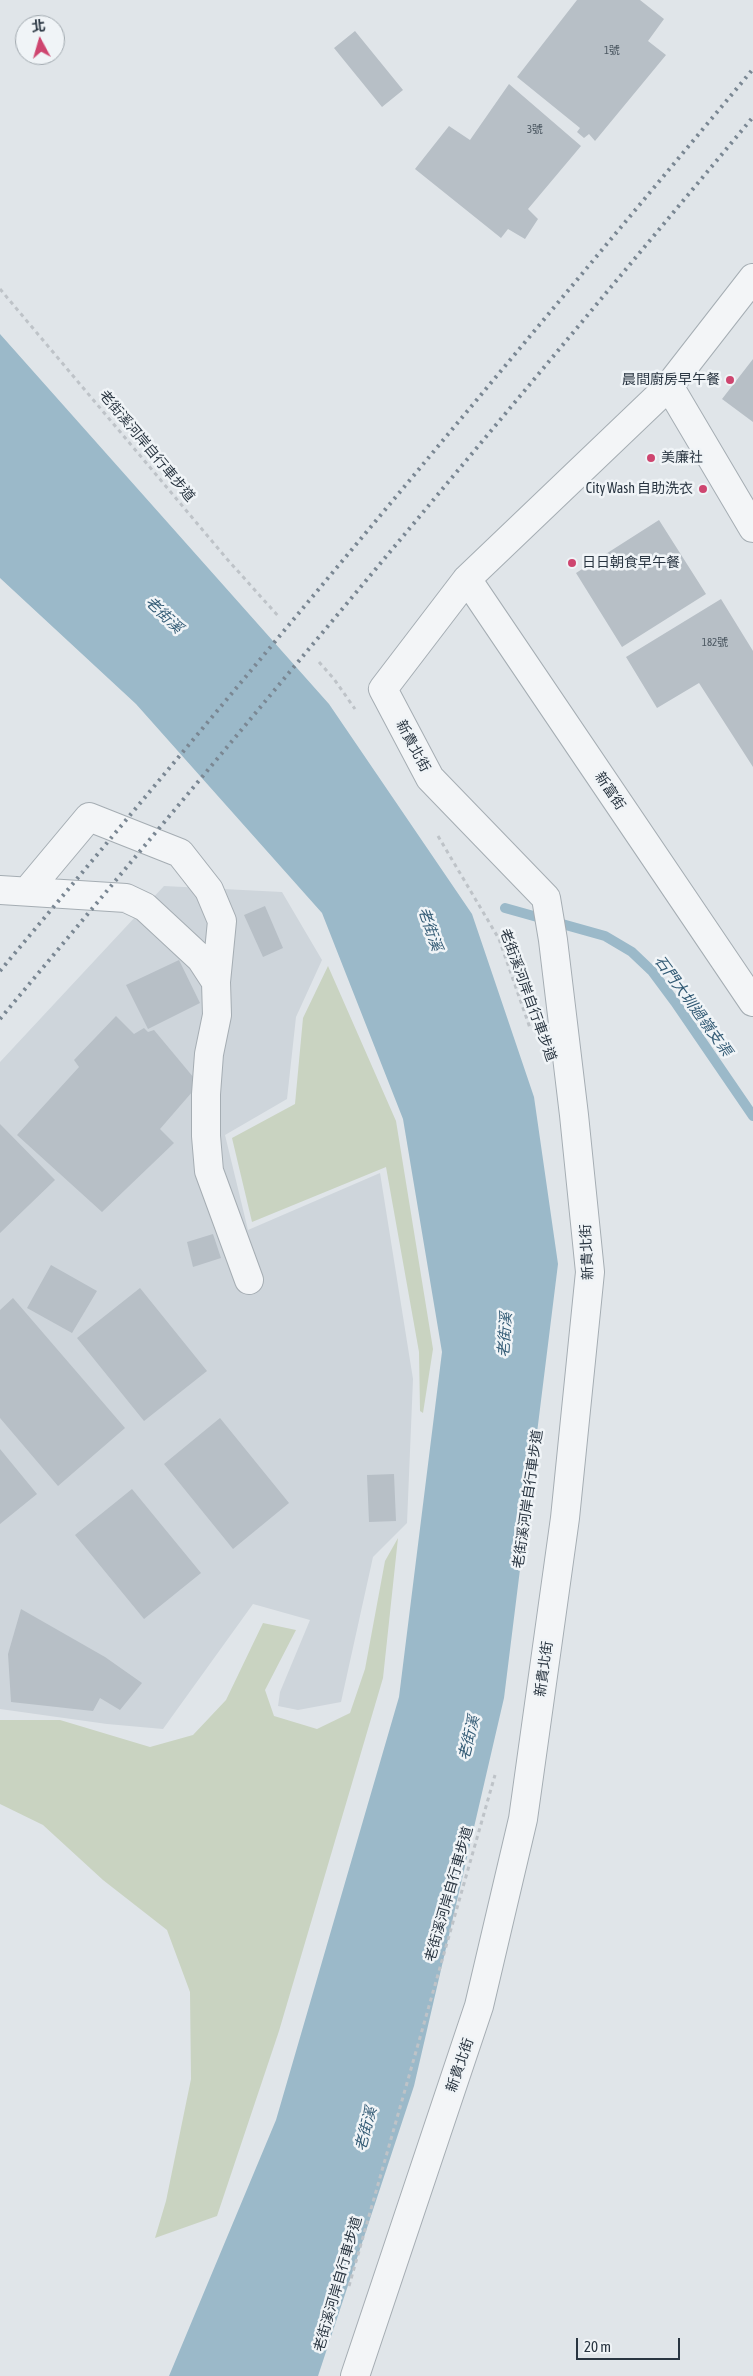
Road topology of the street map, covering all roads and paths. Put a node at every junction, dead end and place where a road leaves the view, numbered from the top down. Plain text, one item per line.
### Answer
1 (753, 278) edge
2 (0, 289) edge
3 (669, 386) junction
4 (753, 528) edge
5 (467, 579) junction
6 (279, 617) dead end
7 (319, 662) dead end
8 (356, 711) dead end
9 (437, 834) dead end
10 (0, 890) edge
11 (28, 890) junction
12 (216, 982) junction
13 (753, 1002) edge
14 (533, 1037) dead end
15 (250, 1280) dead end
16 (495, 1772) dead end
17 (348, 2290) dead end
18 (355, 2376) edge

1 - 3 street
2 - 6 path, 老街溪河岸自行車步道
3 - 4 street
3 - 5 street
5 - 13 street, 新富街
5 - 18 street, 新貴北街
7 - 8 path
9 - 14 path, 老街溪河岸自行車步道
10 - 11 street
11 - 12 street
11 - 12 street
12 - 15 street
16 - 17 path, 老街溪河岸自行車步道

